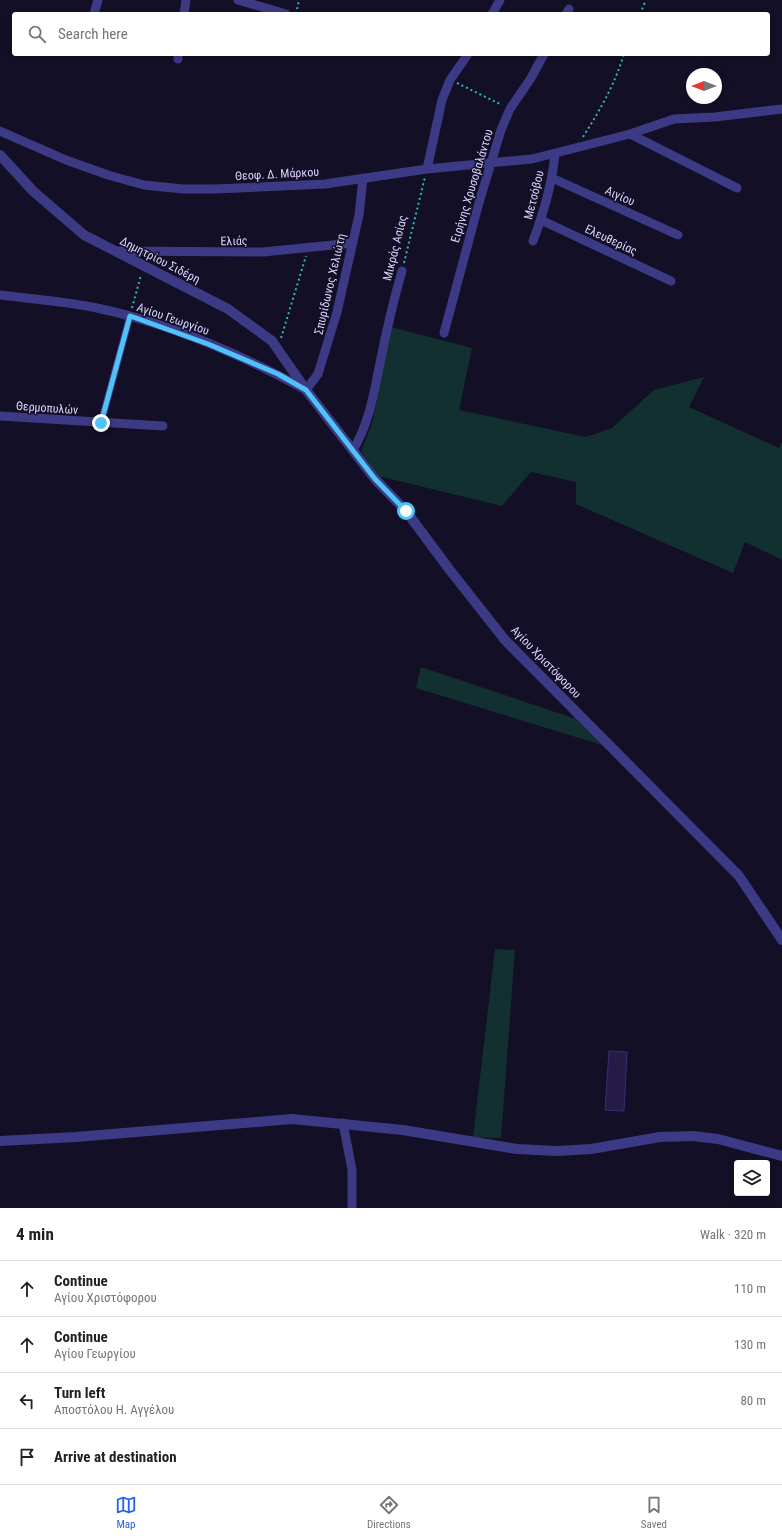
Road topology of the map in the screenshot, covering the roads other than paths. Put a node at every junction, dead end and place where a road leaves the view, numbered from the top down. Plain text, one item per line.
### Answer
1 (98, 0) edge
2 (186, 0) edge
3 (238, 0) edge
4 (500, 0) edge
5 (95, 12) edge
6 (184, 12) edge
7 (279, 12) edge
8 (493, 12) edge
9 (467, 56) edge
10 (543, 56) edge
11 (782, 109) edge
12 (0, 131) edge
13 (630, 134) junction
14 (559, 153) junction
15 (0, 155) edge
16 (492, 163) junction
17 (427, 169) junction
18 (363, 178) junction
19 (552, 178) junction
20 (737, 188) dead end
21 (541, 220) junction
22 (678, 235) dead end
23 (533, 240) dead end
24 (353, 243) junction
25 (114, 252) junction
26 (402, 272) road end
27 (671, 281) dead end
28 (0, 295) edge
29 (130, 316) junction
30 (444, 333) dead end
31 (306, 390) junction
32 (0, 416) edge
33 (101, 423) junction
34 (163, 426) dead end
35 (354, 450) junction
36 (782, 940) edge
37 (342, 1123) junction
38 (0, 1141) edge
39 (782, 1156) edge
40 (352, 1208) edge

1 - 5 street
2 - 6 street
3 - 7 street
4 - 8 street
9 - 17 street
10 - 16 street, Ειρήνης Χρυσοβαλάντου
11 - 13 street, Θεοφ. Δ. Μάρκου
12 - 18 street, Θεοφ. Δ. Μάρκου
13 - 14 street, Θεοφ. Δ. Μάρκου
13 - 20 street
14 - 16 street, Θεοφ. Δ. Μάρκου
14 - 19 street, Μετσόβου
15 - 25 street, Δημητρίου Σιδέρη
16 - 17 street, Θεοφ. Δ. Μάρκου
16 - 30 street, Ειρήνης Χρυσοβαλάντου
17 - 18 street, Θεοφ. Δ. Μάρκου
18 - 24 street, Σπυρίδωνος Χελιώτη
19 - 21 street, Μετσόβου
19 - 22 street, Αιγίου
21 - 23 street, Μετσόβου
21 - 27 street, Ελευθερίας
24 - 25 street, Ελιάς
24 - 31 street, Σπυρίδωνος Χελιώτη
25 - 31 street, Δημητρίου Σιδέρη
26 - 35 street, Μικράς Ασίας
28 - 29 street, Αγίου Γεωργίου
29 - 31 street, Αγίου Γεωργίου
29 - 33 street
31 - 35 street, Αγίου Χριστόφορου
32 - 33 street, Θερμοπυλών
33 - 34 street, Θερμοπυλών
35 - 36 street, Αγίου Χριστόφορου
37 - 38 street
37 - 39 street
37 - 40 street

